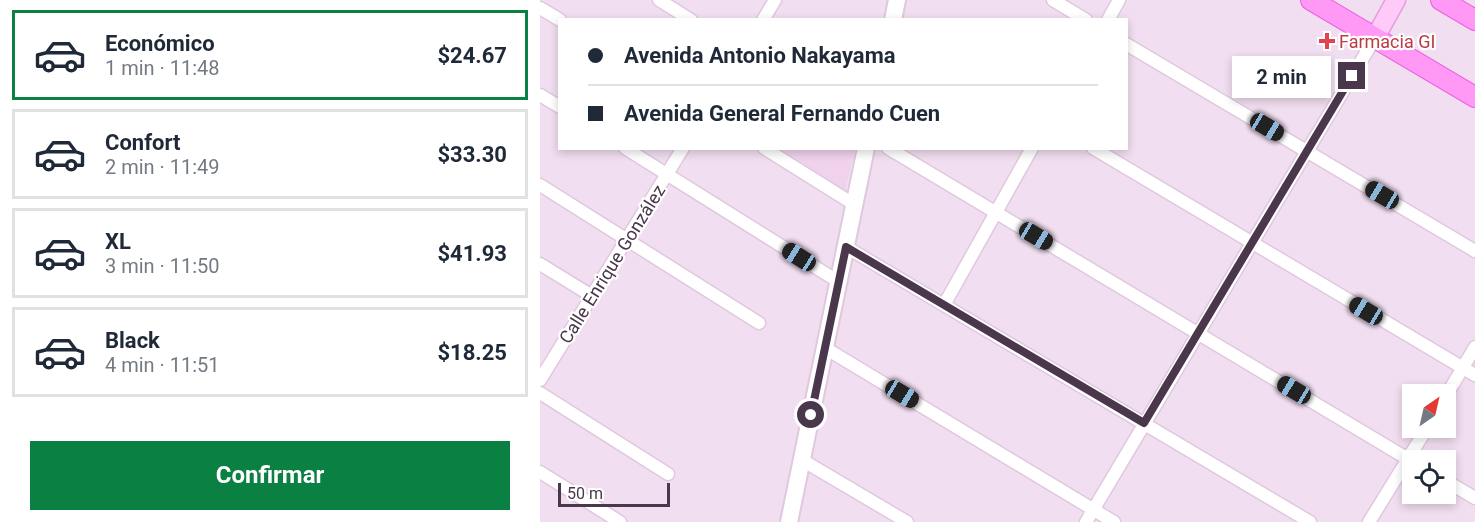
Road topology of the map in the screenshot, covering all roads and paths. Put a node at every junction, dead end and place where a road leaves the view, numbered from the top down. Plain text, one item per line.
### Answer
1 (659, 0) edge
2 (776, 0) edge
3 (897, 0) edge
4 (1053, 0) edge
5 (1119, 0) edge
6 (1311, 0) edge
7 (1396, 0) edge
8 (1441, 0) edge
9 (540, 8) edge
10 (688, 18) edge
11 (764, 18) edge
12 (893, 18) edge
13 (1083, 18) edge
14 (1109, 18) edge
15 (558, 19) edge
16 (1475, 20) edge
17 (1375, 38) junction
18 (1128, 45) edge
19 (540, 95) edge
20 (1475, 97) edge
21 (558, 107) edge
22 (628, 150) edge
23 (682, 150) edge
24 (767, 150) edge
25 (866, 150) edge
26 (891, 150) edge
27 (1031, 150) edge
28 (1096, 150) edge
29 (1307, 151) junction
30 (667, 175) junction
31 (540, 185) edge
32 (855, 205) junction
33 (995, 212) junction
34 (627, 240) junction
35 (1251, 243) junction
36 (846, 247) junction
37 (1475, 251) edge
38 (540, 264) edge
39 (839, 282) junction
40 (592, 296) junction
41 (944, 304) junction
42 (759, 323) dead end
43 (1199, 333) junction
44 (1475, 347) edge
45 (825, 348) junction
46 (1462, 368) junction
47 (1475, 375) edge
48 (540, 380) edge
49 (1453, 384) edge
50 (540, 393) edge
51 (1144, 423) junction
52 (1402, 455) edge
53 (802, 459) junction
54 (540, 472) edge
55 (1402, 473) edge
56 (668, 474) dead end
57 (1456, 487) edge
58 (1475, 498) edge
59 (1093, 509) junction
60 (620, 522) edge
61 (789, 522) edge
62 (907, 522) edge
63 (1086, 522) edge
64 (1114, 522) edge
65 (1311, 522) edge
66 (1369, 522) edge

1 - 10 street
2 - 11 street
3 - 12 street
4 - 13 street
5 - 14 street
6 - 17 main road
7 - 17 main road
8 - 16 main road
9 - 15 street
17 - 20 main road
17 - 29 street
18 - 29 street
19 - 21 street
22 - 30 street
23 - 30 street, Calle Enrique González
24 - 32 street
25 - 32 street
26 - 33 street
27 - 33 street
28 - 35 street
29 - 35 street
29 - 37 street
30 - 34 street, Calle Enrique González
30 - 39 street
31 - 34 street
32 - 36 street
33 - 41 street
33 - 43 street
34 - 40 street, Calle Enrique González
34 - 42 street
35 - 43 street
35 - 46 street
36 - 39 street
36 - 41 street
38 - 40 street
39 - 45 street
40 - 48 street, Calle Enrique González
41 - 51 street
43 - 51 street
43 - 52 street
44 - 46 street
45 - 53 street
45 - 59 street
46 - 47 street
46 - 49 street
50 - 56 street
51 - 59 street
51 - 65 street
53 - 61 street
53 - 62 street
54 - 60 street
55 - 66 street
57 - 58 street
59 - 63 street
59 - 64 street

